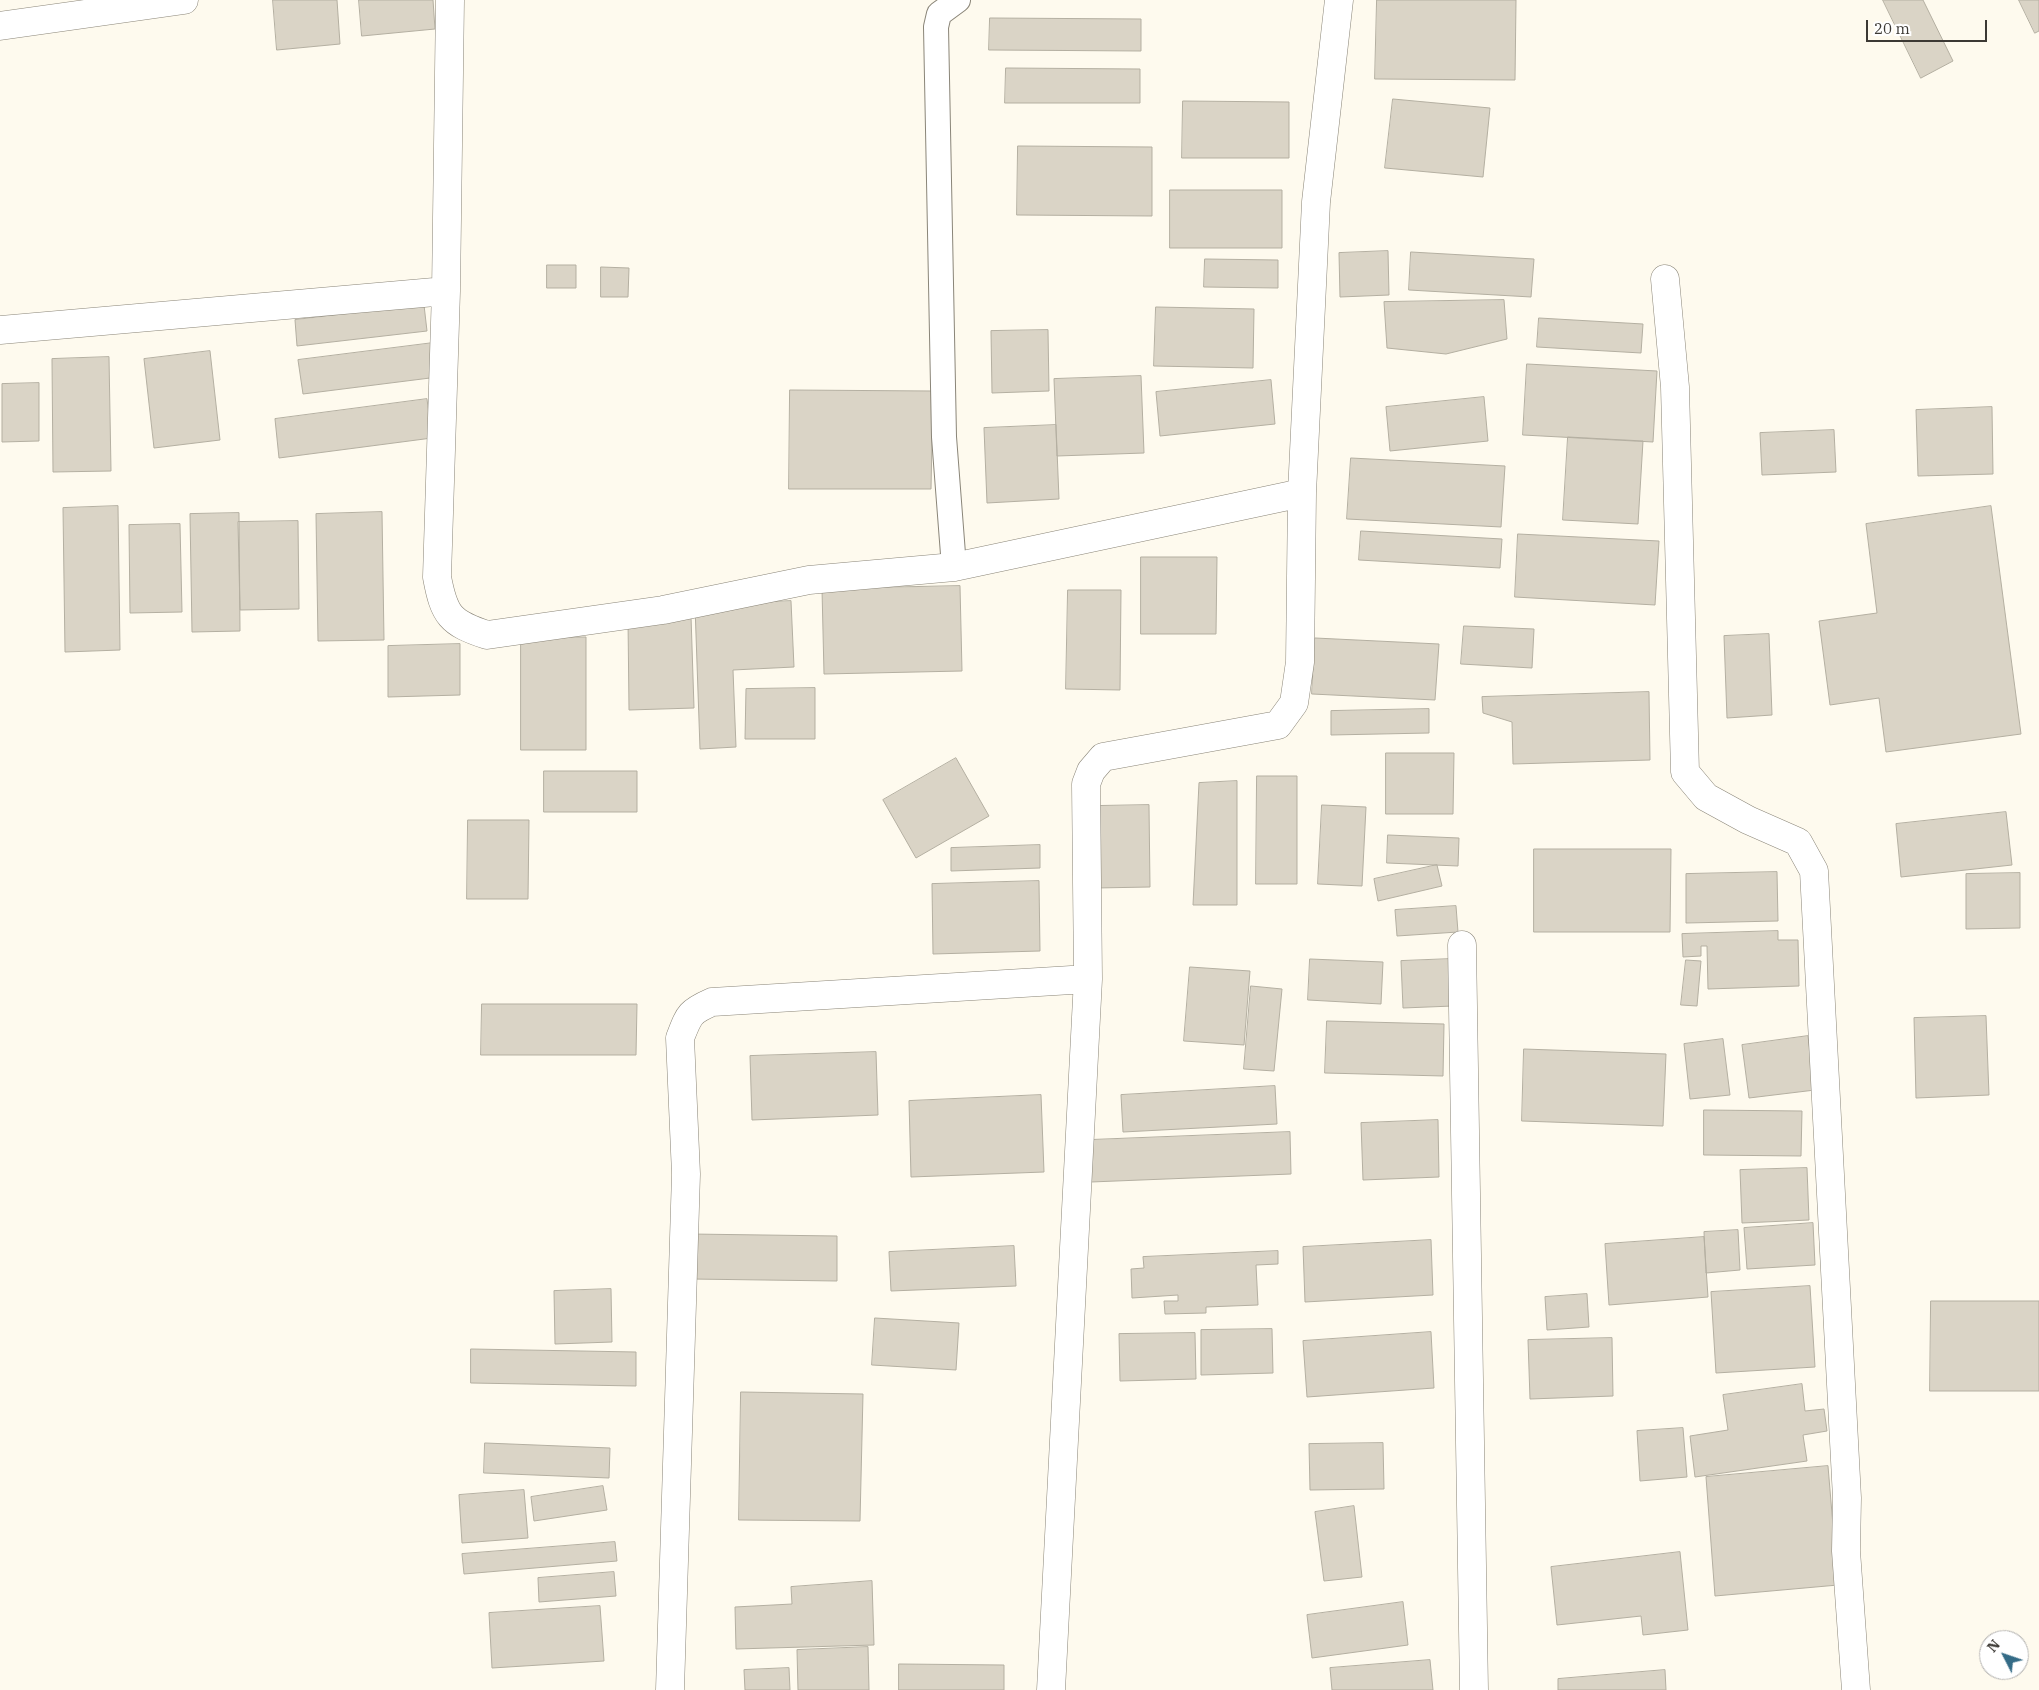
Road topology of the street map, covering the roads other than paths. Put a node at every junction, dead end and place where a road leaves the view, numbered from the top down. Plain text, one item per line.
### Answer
1 (184, 0) edge
2 (450, 0) edge
3 (958, 0) edge
4 (1339, 0) edge
5 (0, 26) edge
6 (1665, 279) dead end
7 (446, 291) junction
8 (0, 330) edge
9 (1302, 493) junction
10 (954, 567) junction
11 (1462, 944) dead end
12 (1088, 979) junction
13 (670, 1690) edge
14 (1052, 1690) edge
15 (1474, 1690) edge
16 (1856, 1690) edge

1 - 5 street
2 - 7 street
3 - 10 lane
4 - 9 street
6 - 16 street
7 - 8 street
7 - 10 street
9 - 10 street
9 - 12 street
11 - 15 street
12 - 13 street
12 - 14 street

